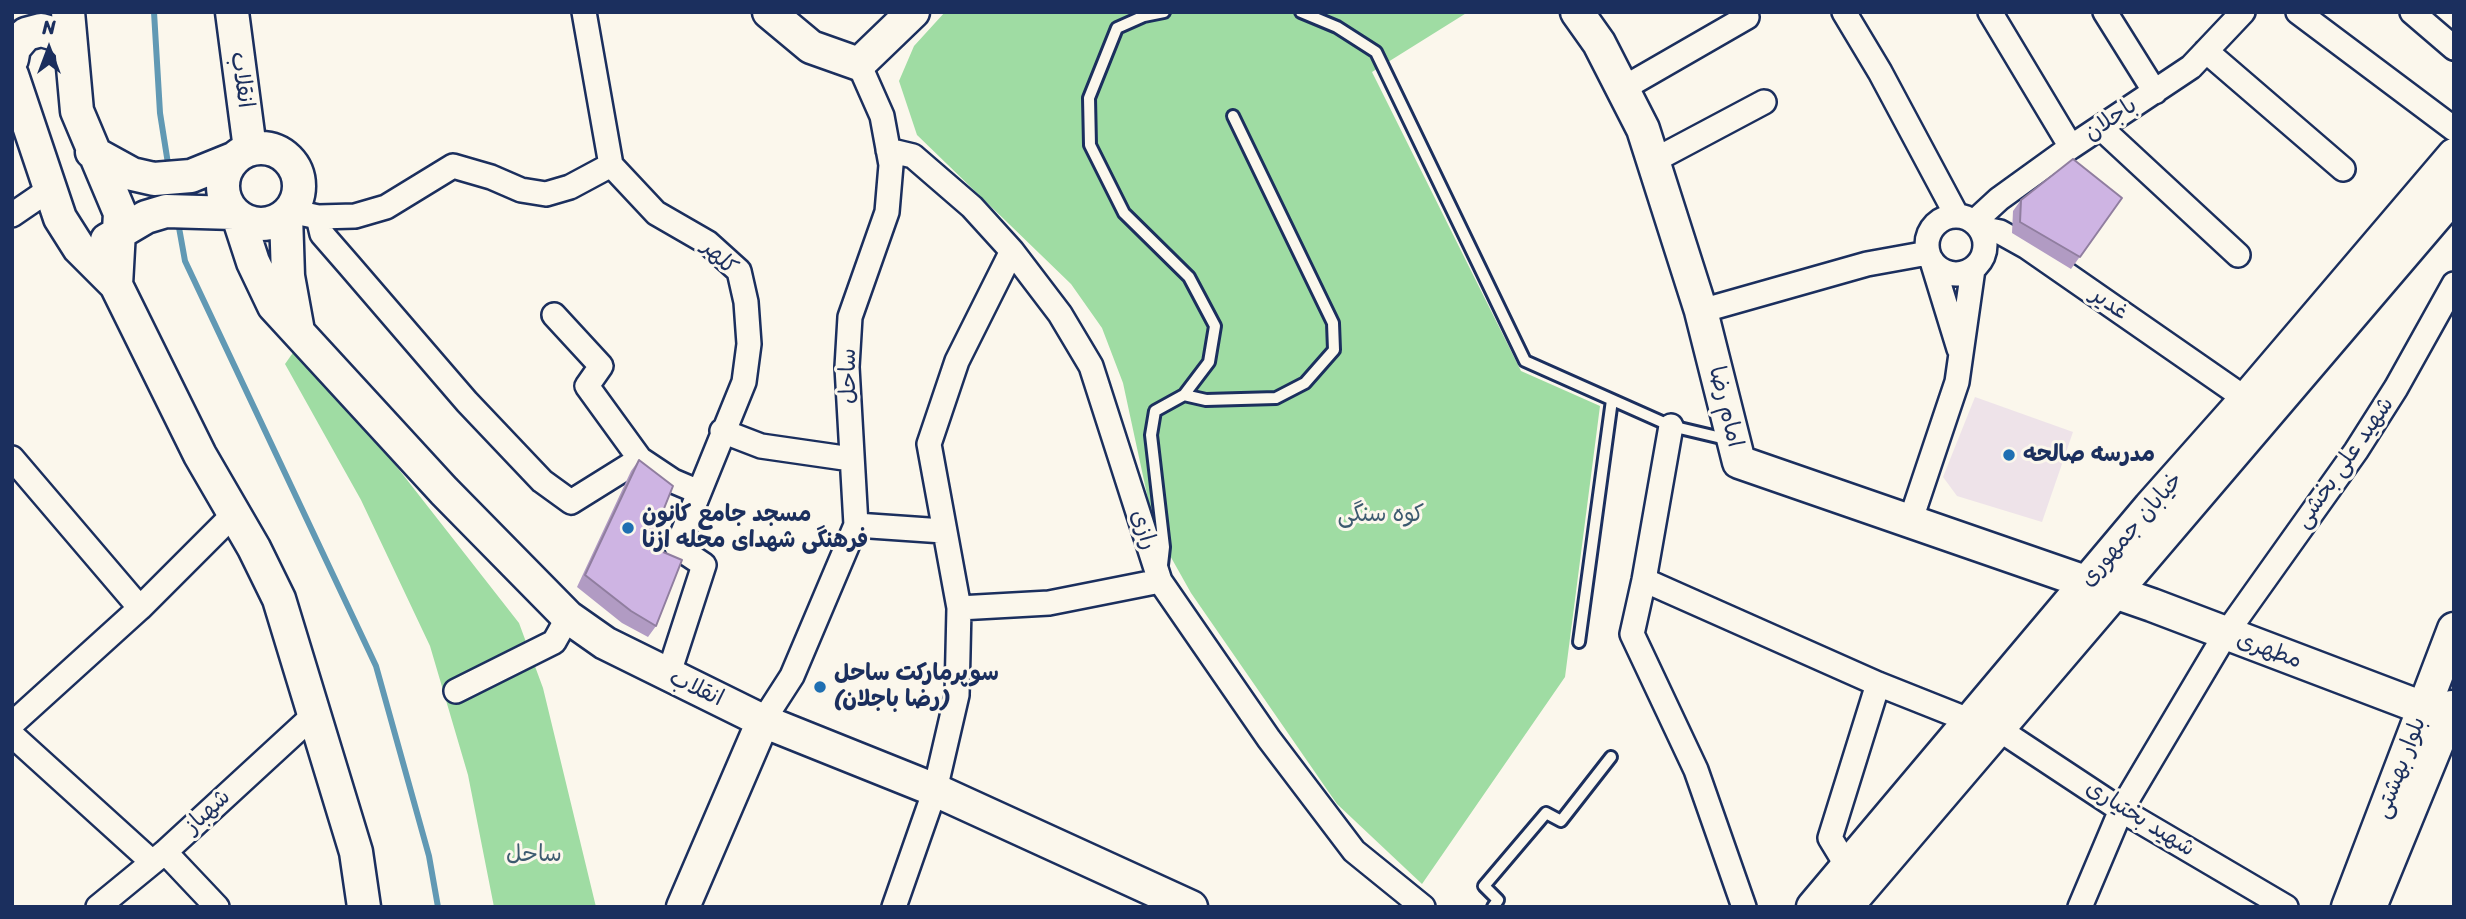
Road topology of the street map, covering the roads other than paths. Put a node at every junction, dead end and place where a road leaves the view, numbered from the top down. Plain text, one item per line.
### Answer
1 (68, 12) edge
2 (232, 12) edge
3 (584, 12) edge
4 (769, 12) edge
5 (1164, 12) edge
6 (1301, 12) edge
7 (1577, 12) edge
8 (1844, 12) edge
9 (1990, 12) edge
10 (2105, 12) edge
11 (2242, 12) edge
12 (2298, 12) edge
13 (2412, 12) edge
14 (1747, 17) dead end
15 (896, 19) edge
16 (69, 46) junction
17 (2454, 48) edge
18 (2206, 51) junction
19 (859, 64) junction
20 (14, 80) edge
21 (1622, 89) junction
22 (2155, 92) junction
23 (1764, 102) dead end
24 (1233, 116) dead end
25 (2101, 128) junction
26 (2454, 129) edge
27 (2071, 147) junction
28 (888, 150) junction
29 (2454, 155) edge
30 (233, 158) junction
31 (105, 159) junction
32 (1653, 161) junction
33 (611, 165) junction
34 (2343, 169) dead end
35 (50, 189) junction
36 (2454, 195) edge
37 (298, 214) junction
38 (12, 215) edge
39 (230, 215) junction
40 (1970, 222) junction
41 (125, 229) junction
42 (79, 248) junction
43 (1012, 251) junction
44 (2238, 255) dead end
45 (1930, 257) junction
46 (1973, 269) junction
47 (2454, 284) edge
48 (116, 285) junction
49 (1701, 311) junction
50 (554, 315) dead end
51 (298, 331) junction
52 (1962, 358) junction
53 (2232, 390) dead end
54 (1184, 395) junction
55 (1612, 400) junction
56 (1671, 426) junction
57 (722, 431) junction
58 (1734, 441) junction
59 (12, 458) edge
60 (640, 459) junction
61 (851, 459) junction
62 (698, 492) junction
63 (234, 514) junction
64 (1910, 522) junction
65 (856, 525) junction
66 (943, 531) junction
67 (1644, 580) junction
68 (1160, 581) junction
69 (2100, 588) junction
70 (140, 608) junction
71 (959, 608) junction
72 (568, 617) junction
73 (2454, 629) edge
74 (2225, 635) junction
75 (1579, 642) dead end
76 (668, 676) junction
77 (1878, 684) junction
78 (456, 691) dead end
79 (2446, 713) edge
80 (315, 714) junction
81 (763, 721) junction
82 (12, 724) edge
83 (1984, 725) junction
84 (12, 735) edge
85 (1611, 757) dead end
86 (935, 790) junction
87 (2121, 810) junction
88 (158, 857) junction
89 (1847, 866) junction
90 (99, 907) edge
91 (216, 907) edge
92 (364, 907) edge
93 (683, 907) edge
94 (894, 907) edge
95 (1191, 907) edge
96 (1423, 907) edge
97 (1493, 907) edge
98 (1744, 907) edge
99 (1812, 907) edge
100 (1846, 907) edge
101 (2080, 907) edge
102 (2286, 907) edge
103 (2348, 907) edge
104 (2370, 907) edge

1 - 16 street
2 - 30 street, انقلاب
3 - 33 street
4 - 19 street
5 - 54 lane
6 - 55 lane
7 - 21 street, امام رضا
8 - 40 street
9 - 27 street
10 - 22 street
11 - 18 street, باجلان
12 - 26 street
13 - 17 street
14 - 21 street
15 - 19 street
16 - 20 street
16 - 31 street
18 - 22 street, باجلان
18 - 34 street
19 - 28 street, ساحل
20 - 35 street
21 - 32 street, امام رضا
22 - 25 street, باجلان
23 - 32 street
24 - 54 lane
25 - 27 street, باجلان
25 - 44 street
27 - 40 street, باجلان
28 - 43 street, رازی
28 - 61 street, ساحل
29 - 69 street, خیابان جمهوری
30 - 31 street
30 - 37 street
30 - 39 street
31 - 41 street
32 - 49 street, امام رضا
33 - 37 street
33 - 57 street, کلهر
35 - 38 street
35 - 42 street
36 - 69 street, خیابان جمهوری
37 - 39 street
37 - 51 street
37 - 60 street
39 - 41 street
39 - 51 street, انقلاب
40 - 45 street
40 - 46 street
40 - 53 street, غدیر
41 - 42 street
41 - 48 street
42 - 48 street
43 - 66 street
43 - 68 street, رازی
45 - 46 street
45 - 49 street
45 - 52 street
46 - 52 street
47 - 74 street, شهید علی بخشی
48 - 63 street
49 - 58 street, امام رضا
50 - 60 street
51 - 72 street, انقلاب
52 - 64 street
54 - 68 lane
55 - 56 lane
55 - 75 lane
56 - 58 lane
56 - 67 street
57 - 61 street
57 - 62 street, کلهر
58 - 64 street, امام رضا
59 - 70 street
60 - 62 street
61 - 65 street, ساحل
62 - 76 street, کلهر
63 - 70 street
63 - 80 street
64 - 69 street, امام رضا
65 - 66 street
65 - 81 street, ساحل
66 - 71 street
67 - 77 street, شهید بختیاری
67 - 98 street
68 - 71 street
68 - 96 street, رازی
69 - 74 street, مطهری
69 - 83 street, خیابان جمهوری
70 - 82 street
71 - 86 street
72 - 76 street, انقلاب
72 - 78 street
73 - 79 street, بلوار بهشتی
74 - 79 street, مطهری
74 - 87 street, شهید علی بخشی
76 - 81 street, انقلاب
77 - 83 street, شهید بختیاری
77 - 89 street
79 - 103 street, بلوار بهشتی
79 - 104 street, بلوار بهشتی
80 - 88 street, شهباز
80 - 92 street
81 - 86 street, انقلاب
81 - 93 street
83 - 87 street, شهید بختیاری
83 - 89 street, خیابان جمهوری
83 - 100 street, خیابان جمهوری
84 - 88 street
85 - 97 lane
86 - 94 street
86 - 95 street, انقلاب
87 - 101 street, شهید علی بخشی
87 - 102 street, شهید بختیاری
88 - 90 street, شهباز
88 - 91 street
89 - 99 street, خیابان جمهوری

